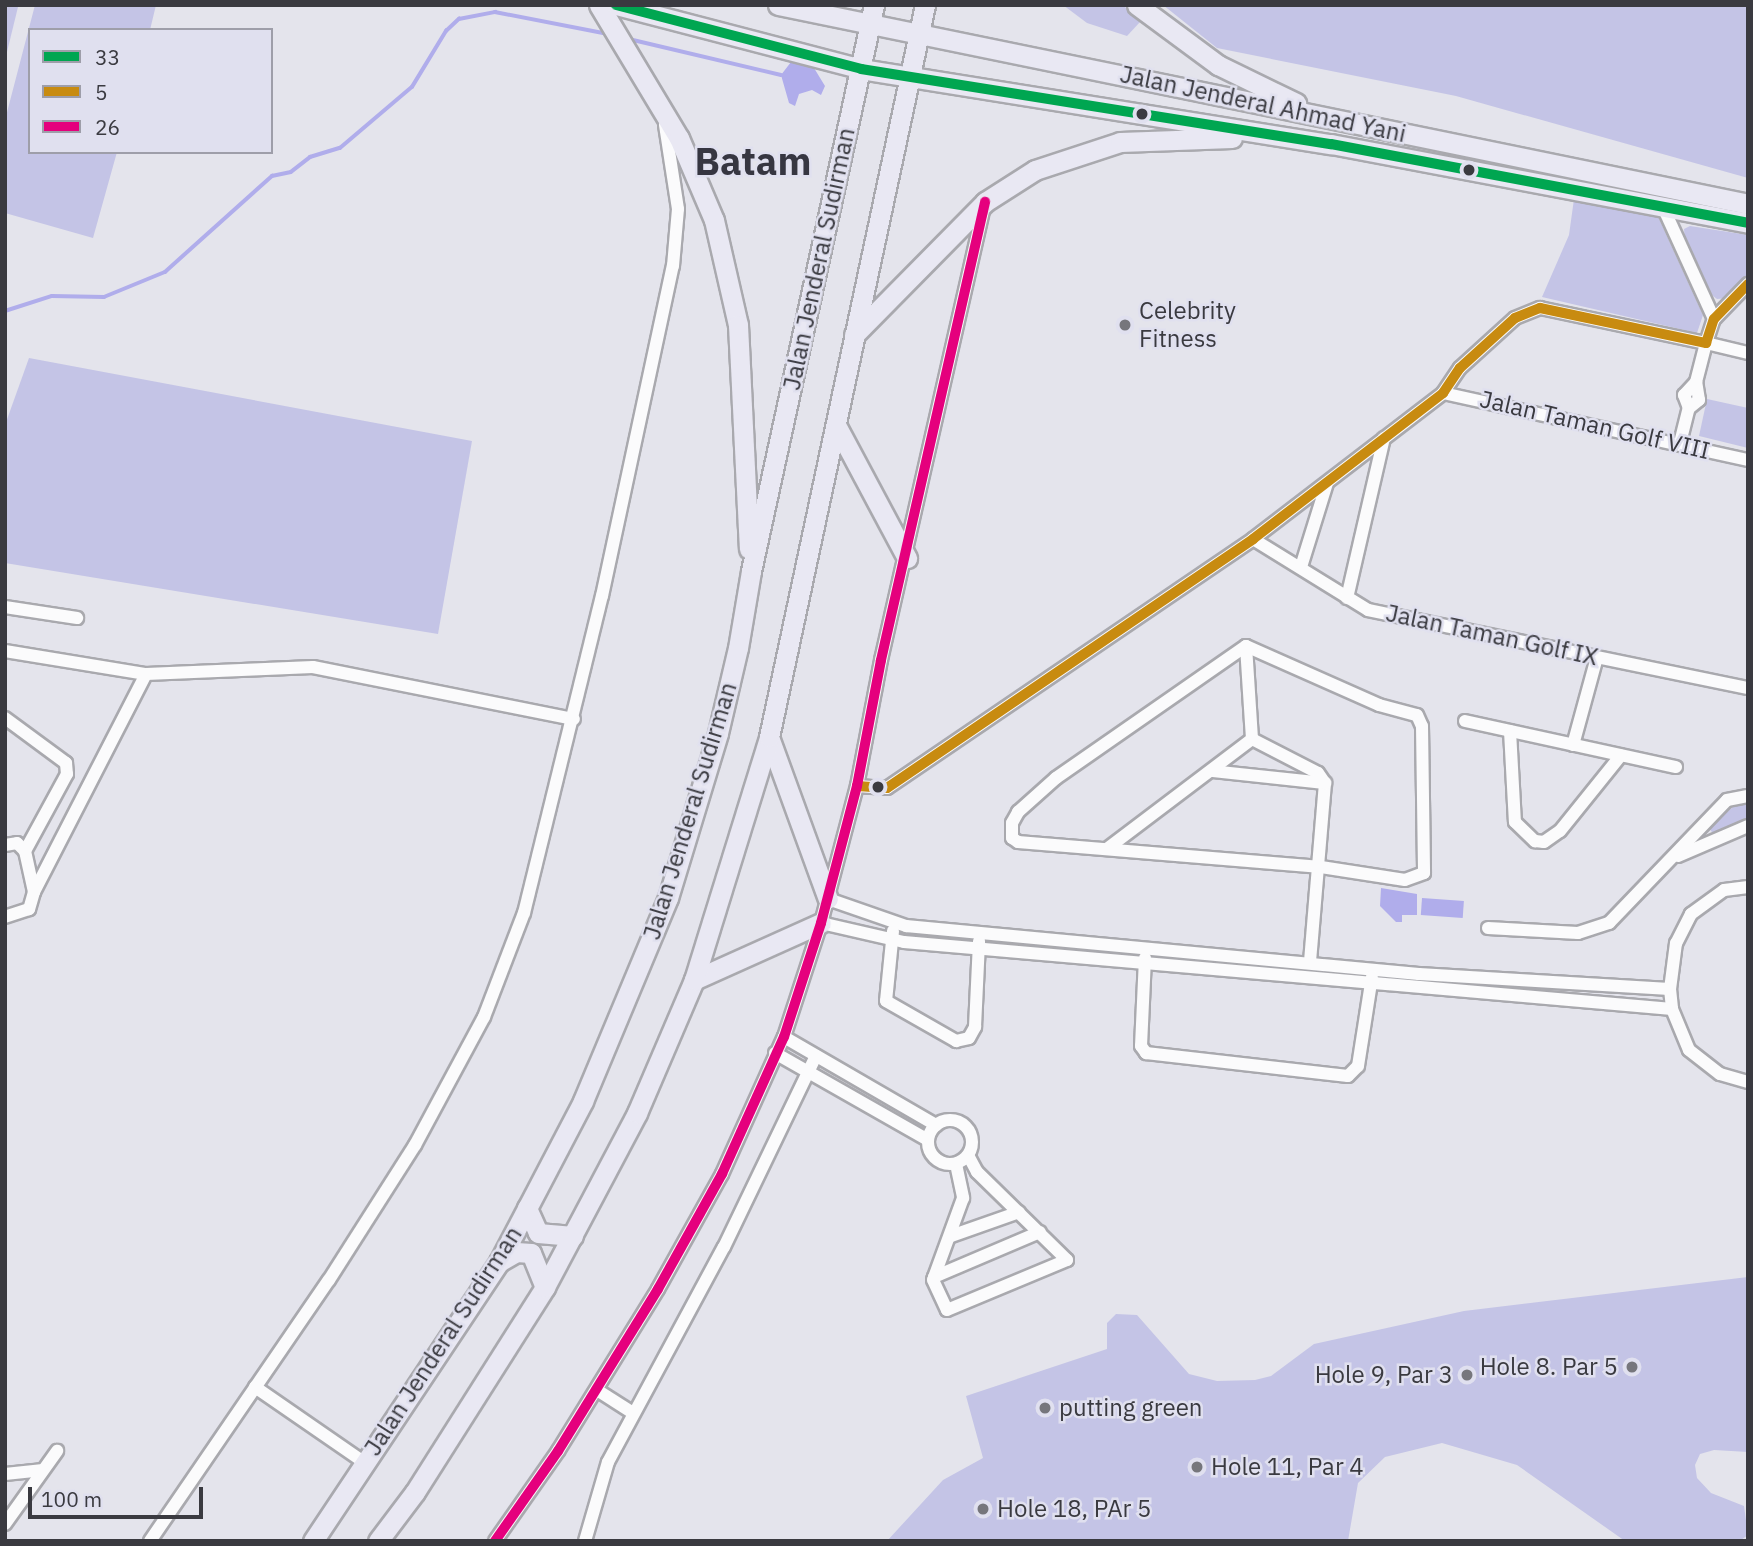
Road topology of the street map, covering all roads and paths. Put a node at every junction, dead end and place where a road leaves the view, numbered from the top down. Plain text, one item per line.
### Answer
1 (599, 5) edge
2 (616, 5) edge
3 (778, 5) edge
4 (874, 5) edge
5 (925, 5) edge
6 (1137, 5) edge
7 (871, 26) junction
8 (918, 32) junction
9 (861, 69) junction
10 (911, 78) junction
11 (654, 96) junction
12 (1331, 118) junction
13 (1429, 138) junction
14 (1331, 144) junction
15 (1425, 163) junction
16 (985, 202) junction
17 (1748, 204) edge
18 (1663, 208) junction
19 (1748, 223) edge
20 (1748, 284) edge
21 (1714, 319) junction
22 (854, 335) junction
23 (1706, 343) junction
24 (1748, 353) edge
25 (1443, 393) junction
26 (836, 425) junction
27 (1384, 438) junction
28 (1680, 443) junction
29 (1748, 460) edge
30 (1327, 482) junction
31 (1253, 539) junction
32 (907, 558) junction
33 (1301, 566) junction
34 (751, 571) junction
35 (1347, 598) junction
36 (5, 607) edge
37 (77, 618) dead end
38 (1246, 646) junction
39 (5, 651) edge
40 (1597, 657) junction
41 (146, 674) junction
42 (1748, 688) edge
43 (5, 718) edge
44 (573, 719) junction
45 (1465, 721) dead end
46 (1510, 731) junction
47 (769, 737) junction
48 (1252, 739) junction
49 (1573, 745) junction
50 (1621, 755) junction
51 (1676, 767) dead end
52 (1212, 771) junction
53 (1325, 783) junction
54 (857, 786) junction
55 (1748, 796) edge
56 (1748, 826) edge
57 (5, 845) edge
58 (1108, 848) junction
59 (25, 851) junction
60 (1671, 860) junction
61 (1321, 867) junction
62 (1748, 887) edge
63 (34, 892) junction
64 (828, 899) junction
65 (5, 917) edge
66 (821, 923) junction
67 (896, 924) junction
68 (1488, 928) dead end
69 (980, 933) junction
70 (890, 939) junction
71 (979, 948) junction
72 (1146, 948) junction
73 (1311, 961) junction
74 (1145, 965) junction
75 (1373, 968) junction
76 (694, 981) junction
77 (1371, 983) junction
78 (1670, 989) junction
79 (1672, 1009) junction
80 (783, 1037) junction
81 (775, 1053) junction
82 (816, 1056) junction
83 (808, 1071) junction
84 (1748, 1082) edge
85 (936, 1125) junction
86 (928, 1140) junction
87 (968, 1155) junction
88 (956, 1164) junction
89 (527, 1208) junction
90 (1019, 1212) junction
91 (1040, 1232) junction
92 (573, 1236) junction
93 (951, 1236) junction
94 (499, 1262) junction
95 (934, 1277) junction
96 (545, 1287) junction
97 (256, 1387) junction
98 (597, 1390) junction
99 (633, 1413) junction
100 (57, 1451) dead end
101 (365, 1464) junction
102 (41, 1470) junction
103 (5, 1474) edge
104 (5, 1524) edge
105 (380, 1540) edge
106 (150, 1541) edge
107 (313, 1541) edge
108 (495, 1541) edge
109 (585, 1541) edge

1 - 11 highway
2 - 9 highway, Jalan Jenderal Ahmad Yani
3 - 7 highway, Jalan Jenderal Ahmad Yani
4 - 7 highway, Jalan Jenderal Sudirman
5 - 8 highway, Jalan Jenderal Sudirman
6 - 12 highway
7 - 8 highway, Jalan Jenderal Ahmad Yani
7 - 9 highway, Jalan Jenderal Sudirman
8 - 10 highway, Jalan Jenderal Sudirman
8 - 12 highway, Jalan Jenderal Ahmad Yani
9 - 10 highway, Jalan Jenderal Ahmad Yani
9 - 34 highway, Jalan Jenderal Sudirman
10 - 14 highway, Jalan Jenderal Ahmad Yani
10 - 22 highway, Jalan Jenderal Sudirman
11 - 34 highway
11 - 44 street
12 - 13 highway, Jalan Jenderal Ahmad Yani
13 - 15 highway
13 - 17 highway, Jalan Jenderal Ahmad Yani
14 - 15 highway, Jalan Jenderal Ahmad Yani
14 - 16 highway
15 - 18 highway, Jalan Jenderal Ahmad Yani
16 - 22 highway
16 - 32 street
18 - 19 highway, Jalan Jenderal Ahmad Yani
18 - 21 street
20 - 21 street
21 - 23 street
22 - 26 highway, Jalan Jenderal Sudirman
23 - 24 street
23 - 25 street
23 - 28 street
25 - 27 street
25 - 28 street, Jalan Taman Golf VIII
26 - 32 highway
26 - 47 highway, Jalan Jenderal Sudirman
27 - 30 street
27 - 35 street
28 - 29 street, Jalan Taman Golf VIII
30 - 31 street
30 - 33 street
31 - 33 street, Jalan Taman Golf IX
31 - 54 street
32 - 54 street
33 - 35 street, Jalan Taman Golf IX
34 - 89 highway, Jalan Jenderal Sudirman
35 - 40 street, Jalan Taman Golf IX
36 - 37 street
38 - 48 street
38 - 58 street
38 - 61 street
39 - 41 street
40 - 42 street, Jalan Taman Golf IX
40 - 49 street
41 - 44 street
41 - 63 street
43 - 59 street
44 - 97 street
45 - 46 street
46 - 49 street
46 - 50 street
47 - 64 highway
47 - 76 highway, Jalan Jenderal Sudirman
48 - 52 street
48 - 53 street
49 - 50 street
50 - 51 street
52 - 53 street
52 - 58 street
53 - 61 street
54 - 64 street
55 - 60 street
56 - 60 street
57 - 59 street
58 - 61 street
59 - 63 street
60 - 68 street
61 - 73 street
62 - 78 street
63 - 65 street
64 - 66 street
64 - 67 street
66 - 70 street
66 - 76 highway
66 - 80 street
67 - 69 street
67 - 70 street
69 - 71 street
69 - 72 street
70 - 71 street
70 - 71 street
71 - 74 street
72 - 73 street
72 - 74 street
73 - 75 street
74 - 77 street
74 - 77 street
75 - 77 street
75 - 78 street
76 - 92 highway, Jalan Jenderal Sudirman
77 - 79 street
78 - 79 street
79 - 84 street
80 - 81 street
80 - 82 street
81 - 83 street
81 - 98 street
82 - 83 street
82 - 85 street
83 - 86 street
83 - 99 street
85 - 86 street
85 - 87 street
86 - 88 street
87 - 88 street
87 - 90 street
88 - 93 street
89 - 92 highway
89 - 94 highway, Jalan Jenderal Sudirman
90 - 91 street
90 - 93 street
91 - 95 street
91 - 95 street
92 - 96 highway, Jalan Jenderal Sudirman
93 - 95 street
94 - 96 highway
94 - 101 highway, Jalan Jenderal Sudirman
96 - 105 highway, Jalan Jenderal Sudirman
97 - 101 street
97 - 106 street
98 - 99 street
98 - 108 street
99 - 109 street
100 - 102 street
101 - 107 highway, Jalan Jenderal Sudirman
102 - 103 street
102 - 104 street

